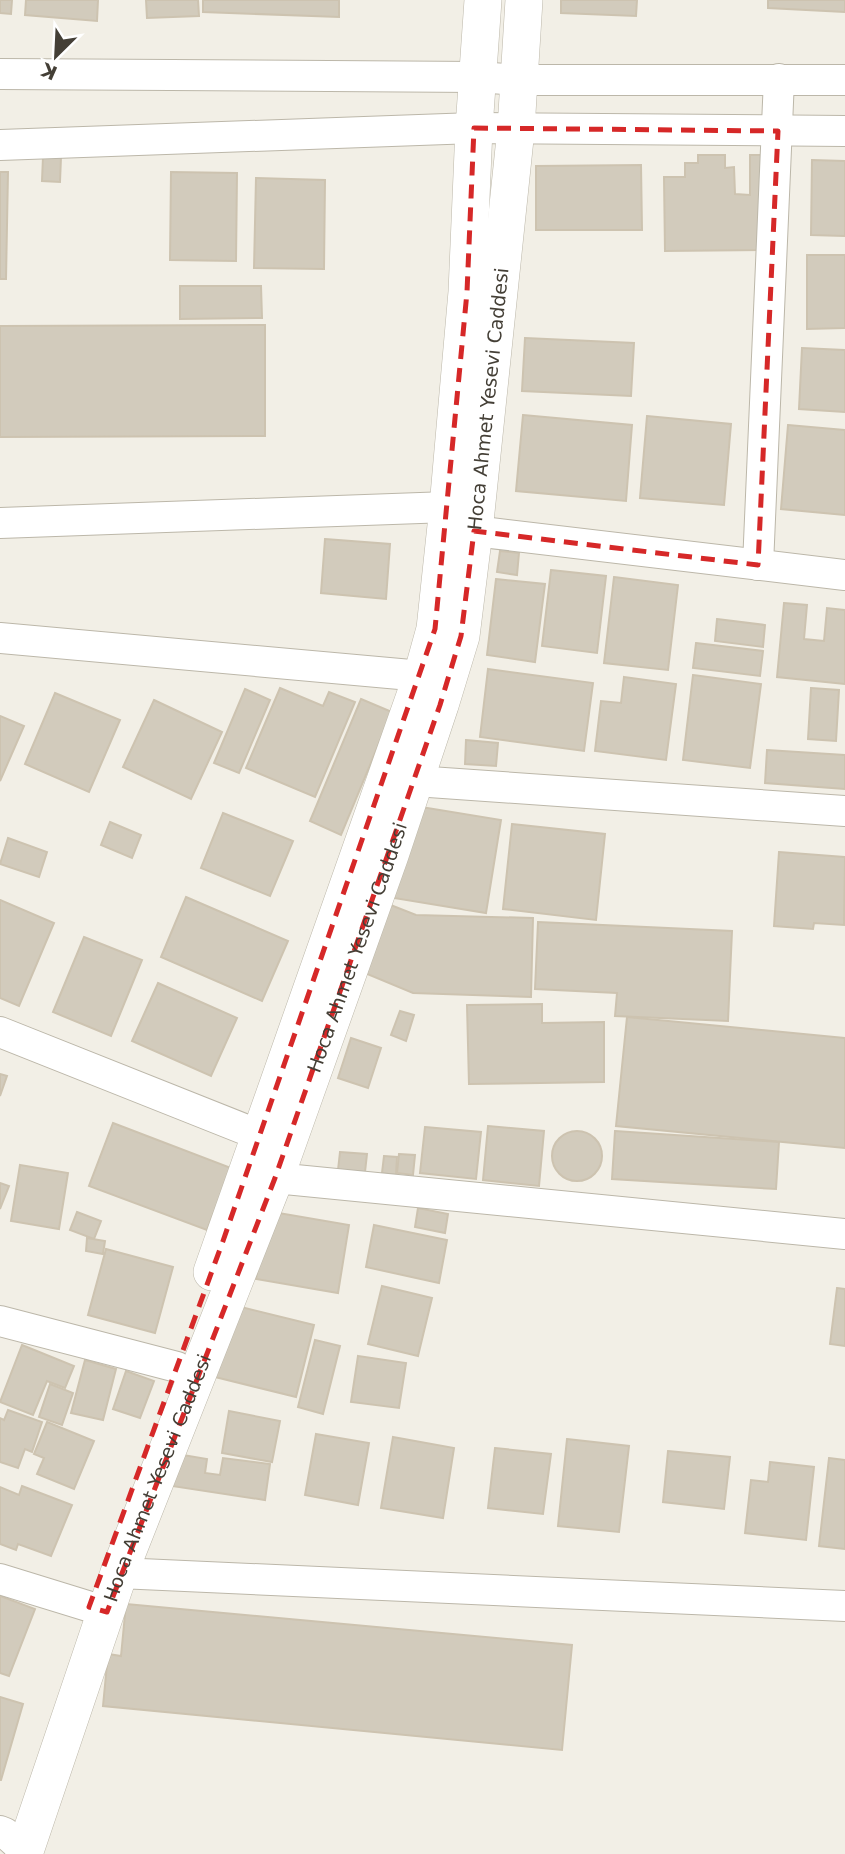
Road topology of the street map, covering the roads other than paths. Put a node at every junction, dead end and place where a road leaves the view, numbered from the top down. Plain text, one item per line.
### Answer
1 (483, 0) edge
2 (524, 0) edge
3 (0, 74) edge
4 (478, 77) junction
5 (779, 79) junction
6 (519, 80) junction
7 (845, 80) edge
8 (474, 128) junction
9 (516, 129) junction
10 (778, 131) junction
11 (845, 131) edge
12 (0, 145) edge
13 (461, 519) junction
14 (0, 523) edge
15 (758, 565) junction
16 (845, 575) edge
17 (0, 638) edge
18 (422, 676) junction
19 (415, 781) junction
20 (845, 811) edge
21 (0, 1032) edge
22 (259, 1135) junction
23 (275, 1178) junction
24 (845, 1234) edge
25 (0, 1321) edge
26 (177, 1367) junction
27 (119, 1573) junction
28 (0, 1579) edge
29 (845, 1606) edge
30 (98, 1609) junction
31 (11, 1843) edge

1 - 4 street, Hoca Ahmet Yesevi Caddesi
2 - 6 street, Hoca Ahmet Yesevi Caddesi
3 - 4 street
4 - 6 street
4 - 8 street, Hoca Ahmet Yesevi Caddesi
5 - 6 street
5 - 7 street
5 - 10 street
6 - 9 street, Hoca Ahmet Yesevi Caddesi
8 - 9 street
8 - 12 street
8 - 13 street, Hoca Ahmet Yesevi Caddesi
9 - 10 street
9 - 13 street, Hoca Ahmet Yesevi Caddesi
10 - 11 street
10 - 15 street
13 - 14 street
13 - 15 street
13 - 18 street, Hoca Ahmet Yesevi Caddesi
13 - 19 street, Hoca Ahmet Yesevi Caddesi
15 - 16 street
17 - 18 street
18 - 22 street, Hoca Ahmet Yesevi Caddesi
19 - 20 street
19 - 23 street, Hoca Ahmet Yesevi Caddesi
21 - 22 street
22 - 26 street, Hoca Ahmet Yesevi Caddesi
23 - 24 street
23 - 27 street, Hoca Ahmet Yesevi Caddesi
25 - 26 street
26 - 30 street, Hoca Ahmet Yesevi Caddesi
27 - 29 street
27 - 30 street, Hoca Ahmet Yesevi Caddesi
28 - 30 street
30 - 31 street, Hoca Ahmet Yesevi Caddesi

